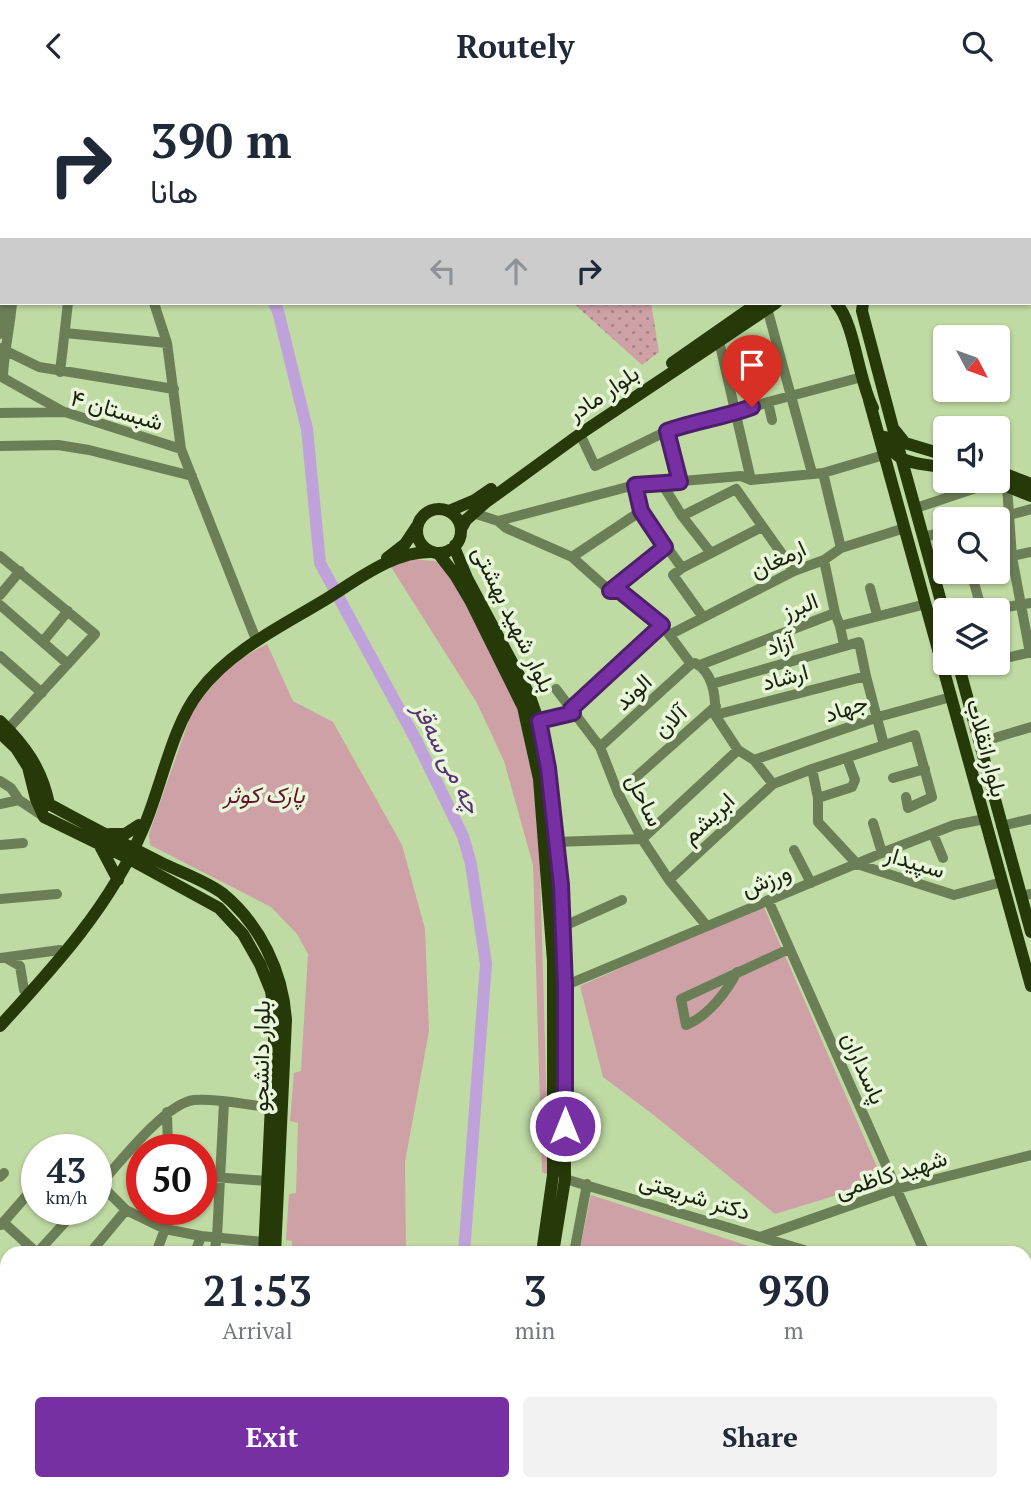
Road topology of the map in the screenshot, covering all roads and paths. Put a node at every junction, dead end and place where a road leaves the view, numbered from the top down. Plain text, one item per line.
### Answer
1 (3, 305) edge
2 (12, 305) edge
3 (68, 305) edge
4 (155, 305) edge
5 (767, 305) edge
6 (837, 305) edge
7 (863, 305) edge
8 (65, 333) junction
9 (0, 335) edge
10 (719, 341) junction
11 (167, 343) junction
12 (2, 349) edge
13 (60, 372) junction
14 (2, 376) edge
15 (862, 377) junction
16 (174, 389) junction
17 (792, 396) junction
18 (869, 400) junction
19 (768, 402) junction
20 (0, 412) edge
21 (65, 412) junction
22 (737, 413) junction
23 (772, 420) dead end
24 (893, 428) junction
25 (667, 431) junction
26 (580, 434) junction
27 (0, 446) edge
28 (181, 449) junction
29 (923, 449) junction
30 (884, 455) junction
31 (933, 456) edge
32 (902, 461) junction
33 (925, 464) junction
34 (933, 464) edge
35 (818, 473) junction
36 (192, 476) junction
37 (1010, 476) edge
38 (751, 480) junction
39 (661, 482) junction
40 (680, 482) junction
41 (1031, 484) edge
42 (635, 485) junction
43 (909, 485) junction
44 (1010, 487) edge
45 (960, 493) edge
46 (1031, 496) edge
47 (916, 507) junction
48 (1031, 509) edge
49 (449, 511) junction
50 (641, 511) junction
51 (473, 513) junction
52 (1010, 515) joint
53 (682, 516) junction
54 (498, 520) junction
55 (417, 526) junction
56 (762, 527) junction
57 (905, 528) junction
58 (461, 529) junction
59 (933, 535) edge
60 (923, 537) junction
61 (455, 545) junction
62 (665, 547) junction
63 (841, 548) junction
64 (435, 552) junction
65 (1031, 552) edge
66 (711, 553) junction
67 (0, 556) edge
68 (572, 557) junction
69 (1012, 557) junction
70 (824, 560) junction
71 (384, 562) junction
72 (932, 570) joint
73 (20, 572) junction
74 (678, 572) junction
75 (794, 572) junction
76 (870, 588) dead end
77 (610, 591) junction
78 (0, 596) edge
79 (940, 598) edge
80 (926, 604) junction
81 (1026, 604) edge
82 (0, 605) edge
83 (68, 611) junction
84 (835, 613) junction
85 (877, 615) junction
86 (704, 617) junction
87 (933, 621) edge
88 (662, 625) junction
89 (841, 626) junction
90 (263, 634) junction
91 (671, 634) junction
92 (45, 639) dead end
93 (844, 645) junction
94 (1030, 653) edge
95 (0, 656) edge
96 (1010, 657) edge
97 (68, 664) junction
98 (696, 665) junction
99 (947, 675) edge
100 (961, 675) edge
101 (866, 676) junction
102 (712, 684) junction
103 (556, 689) dead end
104 (42, 693) junction
105 (951, 697) junction
106 (572, 711) junction
107 (715, 711) junction
108 (878, 717) junction
109 (539, 721) junction
110 (1031, 727) edge
111 (3, 728) edge
112 (981, 742) junction
113 (884, 745) junction
114 (600, 747) junction
115 (738, 750) junction
116 (847, 758) junction
117 (754, 760) junction
118 (812, 769) junction
119 (925, 769) junction
120 (893, 778) dead end
121 (0, 781) edge
122 (773, 784) junction
123 (618, 793) junction
124 (906, 797) dead end
125 (818, 798) junction
126 (19, 800) junction
127 (0, 804) edge
128 (44, 817) junction
129 (985, 819) junction
130 (1031, 819) edge
131 (873, 823) dead end
132 (1001, 826) junction
133 (141, 827) junction
134 (933, 834) junction
135 (101, 839) junction
136 (642, 839) junction
137 (555, 842) junction
138 (23, 843) dead end
139 (0, 845) edge
140 (794, 850) dead end
141 (129, 852) junction
142 (882, 853) junction
143 (943, 857) dead end
144 (857, 864) junction
145 (157, 868) junction
146 (116, 876) junction
147 (669, 880) junction
148 (1002, 881) junction
149 (811, 883) junction
150 (57, 894) dead end
151 (1026, 895) edge
152 (0, 899) edge
153 (622, 900) dead end
154 (768, 900) junction
155 (223, 904) junction
156 (706, 925) junction
157 (562, 927) junction
158 (1031, 932) edge
159 (789, 949) junction
160 (60, 950) junction
161 (3, 958) edge
162 (737, 972) junction
163 (565, 986) junction
164 (1031, 986) edge
165 (24, 991) junction
166 (0, 1016) edge
167 (0, 1026) edge
168 (224, 1102) junction
169 (270, 1107) junction
170 (167, 1112) junction
171 (168, 1134) edge
172 (1031, 1155) edge
173 (112, 1172) edge
174 (219, 1177) junction
175 (559, 1177) junction
176 (267, 1181) junction
177 (587, 1184) junction
178 (897, 1189) junction
179 (112, 1198) edge
180 (21, 1202) edge
181 (126, 1210) joint
182 (2, 1224) edge
183 (62, 1225) edge
184 (158, 1225) edge
185 (166, 1225) edge
186 (166, 1229) junction
187 (201, 1236) junction
188 (763, 1236) junction
189 (217, 1237) junction
190 (29, 1246) edge
191 (43, 1246) edge
192 (96, 1246) edge
193 (159, 1246) edge
194 (197, 1246) edge
195 (215, 1246) edge
196 (255, 1246) edge
197 (264, 1246) edge
198 (275, 1246) edge
199 (544, 1246) edge
200 (554, 1246) edge
201 (575, 1246) edge
202 (793, 1246) edge
203 (922, 1246) edge

1 - 9 street
2 - 12 street
3 - 8 street
4 - 11 street
5 - 10 main road, بلوار مادر
5 - 17 street
5 - 49 main road, بلوار مادر
6 - 15 main road, بلوار انقلاب
7 - 24 main road, بلوار انقلاب
8 - 11 street
8 - 13 street
9 - 12 street
10 - 22 street
10 - 26 main road, بلوار مادر
11 - 16 street
12 - 13 street
12 - 14 street
13 - 16 street
14 - 21 street
15 - 17 street
15 - 18 main road, بلوار انقلاب
16 - 28 street
17 - 19 street
17 - 35 street
18 - 30 main road, بلوار انقلاب
18 - 32 main road, بلوار انقلاب
19 - 22 street
19 - 23 street
20 - 21 street, شبستان ۴
21 - 28 street, شبستان ۴
22 - 25 street
22 - 38 street
24 - 29 main road
24 - 32 main road, بلوار انقلاب
25 - 26 street
25 - 40 street
26 - 51 main road, بلوار مادر
27 - 36 street
28 - 36 street
29 - 31 main road
29 - 33 main road
30 - 35 street
30 - 57 main road, بلوار انقلاب
32 - 33 main road
32 - 43 main road, بلوار انقلاب
33 - 34 main road
33 - 43 main road
35 - 38 street
35 - 63 street
36 - 90 street
37 - 41 main road
38 - 40 street
39 - 40 street
39 - 42 street
39 - 53 street
42 - 50 street
42 - 54 street
43 - 47 main road, بلوار انقلاب
44 - 46 main road
45 - 47 street
47 - 60 main road, بلوار انقلاب
48 - 52 street
49 - 55 main road
49 - 58 main road
50 - 62 street
50 - 68 street
51 - 54 street
51 - 58 main road, بلوار مادر
52 - 69 street
53 - 56 street
53 - 66 street
54 - 68 street
55 - 64 main road
55 - 71 main road
56 - 66 street
56 - 75 street
57 - 63 street, ارمغان
57 - 80 main road, بلوار انقلاب
58 - 61 main road
59 - 60 street
60 - 72 main road, بلوار انقلاب
61 - 64 main road
61 - 109 main road, بلوار شهید بهشتی
62 - 74 street
62 - 77 street
63 - 70 street, ارمغان
64 - 71 main road
64 - 175 main road, بلوار شهید بهشتی
65 - 69 street
66 - 74 street
67 - 73 street
68 - 77 street
69 - 81 street
70 - 75 street, ارمغان
70 - 84 street
71 - 90 main road
72 - 79 main road, بلوار انقلاب
73 - 78 street
73 - 83 street
74 - 86 street
75 - 86 street, ارمغان
76 - 85 street
77 - 88 street
80 - 85 street
80 - 87 main road, بلوار انقلاب
81 - 94 street
82 - 97 street
83 - 92 street
83 - 97 street
84 - 89 street
84 - 98 street, البرز
85 - 89 street
86 - 91 street, ارمغان
88 - 91 street
88 - 106 street
89 - 93 street
90 - 133 main road
91 - 98 street
93 - 101 street, آزاد
93 - 102 street, آزاد
94 - 96 street
95 - 104 street
97 - 104 street
98 - 102 street
98 - 114 street, الوند
99 - 105 main road, بلوار انقلاب
100 - 112 main road, بلوار انقلاب
101 - 107 street, ارشاد
101 - 108 street
102 - 107 street
103 - 106 street, ساحل
104 - 111 street
105 - 108 street, جهاد
105 - 129 main road, بلوار انقلاب
106 - 109 street
106 - 114 street, ساحل
107 - 115 street
107 - 123 street, آلان
108 - 113 street
108 - 117 street, جهاد
109 - 137 main road, بلوار شهید بهشتی
110 - 112 street
111 - 128 main road
111 - 135 main road
112 - 132 main road, بلوار انقلاب
113 - 116 street
113 - 119 street
114 - 123 street, ساحل
115 - 117 street
115 - 136 street
116 - 118 street
116 - 125 street
117 - 122 street
118 - 122 street
118 - 125 street
119 - 120 street
119 - 124 street
121 - 126 street
122 - 147 street, ابریشم
123 - 136 street, ساحل
125 - 144 street
126 - 127 street
126 - 128 street
128 - 135 main road
129 - 134 street, ورزش
129 - 148 main road, بلوار انقلاب
130 - 132 street
131 - 142 street
132 - 151 main road, بلوار انقلاب
133 - 135 main road
133 - 141 main road
133 - 145 main road
134 - 142 street, ورزش
134 - 143 street
135 - 141 main road, بلوار دانشجو
135 - 146 main road
136 - 137 street
136 - 147 street, ساحل
137 - 157 main road, بلوار شهید بهشتی
138 - 139 street
140 - 149 street
141 - 145 main road, بلوار دانشجو
141 - 146 main road
142 - 144 street, ورزش
144 - 148 street, سپیدار
144 - 149 street, ورزش
145 - 146 main road
145 - 155 main road, بلوار دانشجو
146 - 160 main road
146 - 167 main road
147 - 156 street, ساحل
148 - 164 main road, بلوار انقلاب
149 - 154 street, ورزش
150 - 152 street
151 - 158 main road, بلوار انقلاب
153 - 157 street
154 - 156 street, ورزش
154 - 159 street, پاسداران
155 - 169 main road, بلوار دانشجو
155 - 198 main road, بلوار دانشجو
156 - 163 street, ورزش
157 - 163 main road, بلوار شهید بهشتی
159 - 162 street
159 - 178 street, پاسداران
160 - 161 street
160 - 165 main road
161 - 165 street
162 - 162 street
163 - 175 main road, بلوار شهید بهشتی
165 - 166 main road
168 - 169 street
168 - 170 street
168 - 174 street
169 - 176 main road, بلوار دانشجو
170 - 171 street
170 - 173 street
172 - 178 street, شهید کاظمی
174 - 176 street
174 - 189 street
175 - 177 street, دکتر شریعتی
175 - 199 main road, بلوار شهید بهشتی
175 - 200 main road, بلوار شهید بهشتی
176 - 197 main road, بلوار دانشجو
177 - 188 street, دکتر شریعتی
177 - 201 street
178 - 188 street, شهید کاظمی
178 - 203 street, پاسداران
179 - 181 street
180 - 182 street
181 - 192 street
182 - 190 street
183 - 191 street
184 - 186 street
185 - 186 street
186 - 187 street
186 - 193 street
187 - 189 street
187 - 194 street
188 - 202 street, دکتر شریعتی
189 - 195 street
189 - 196 street

